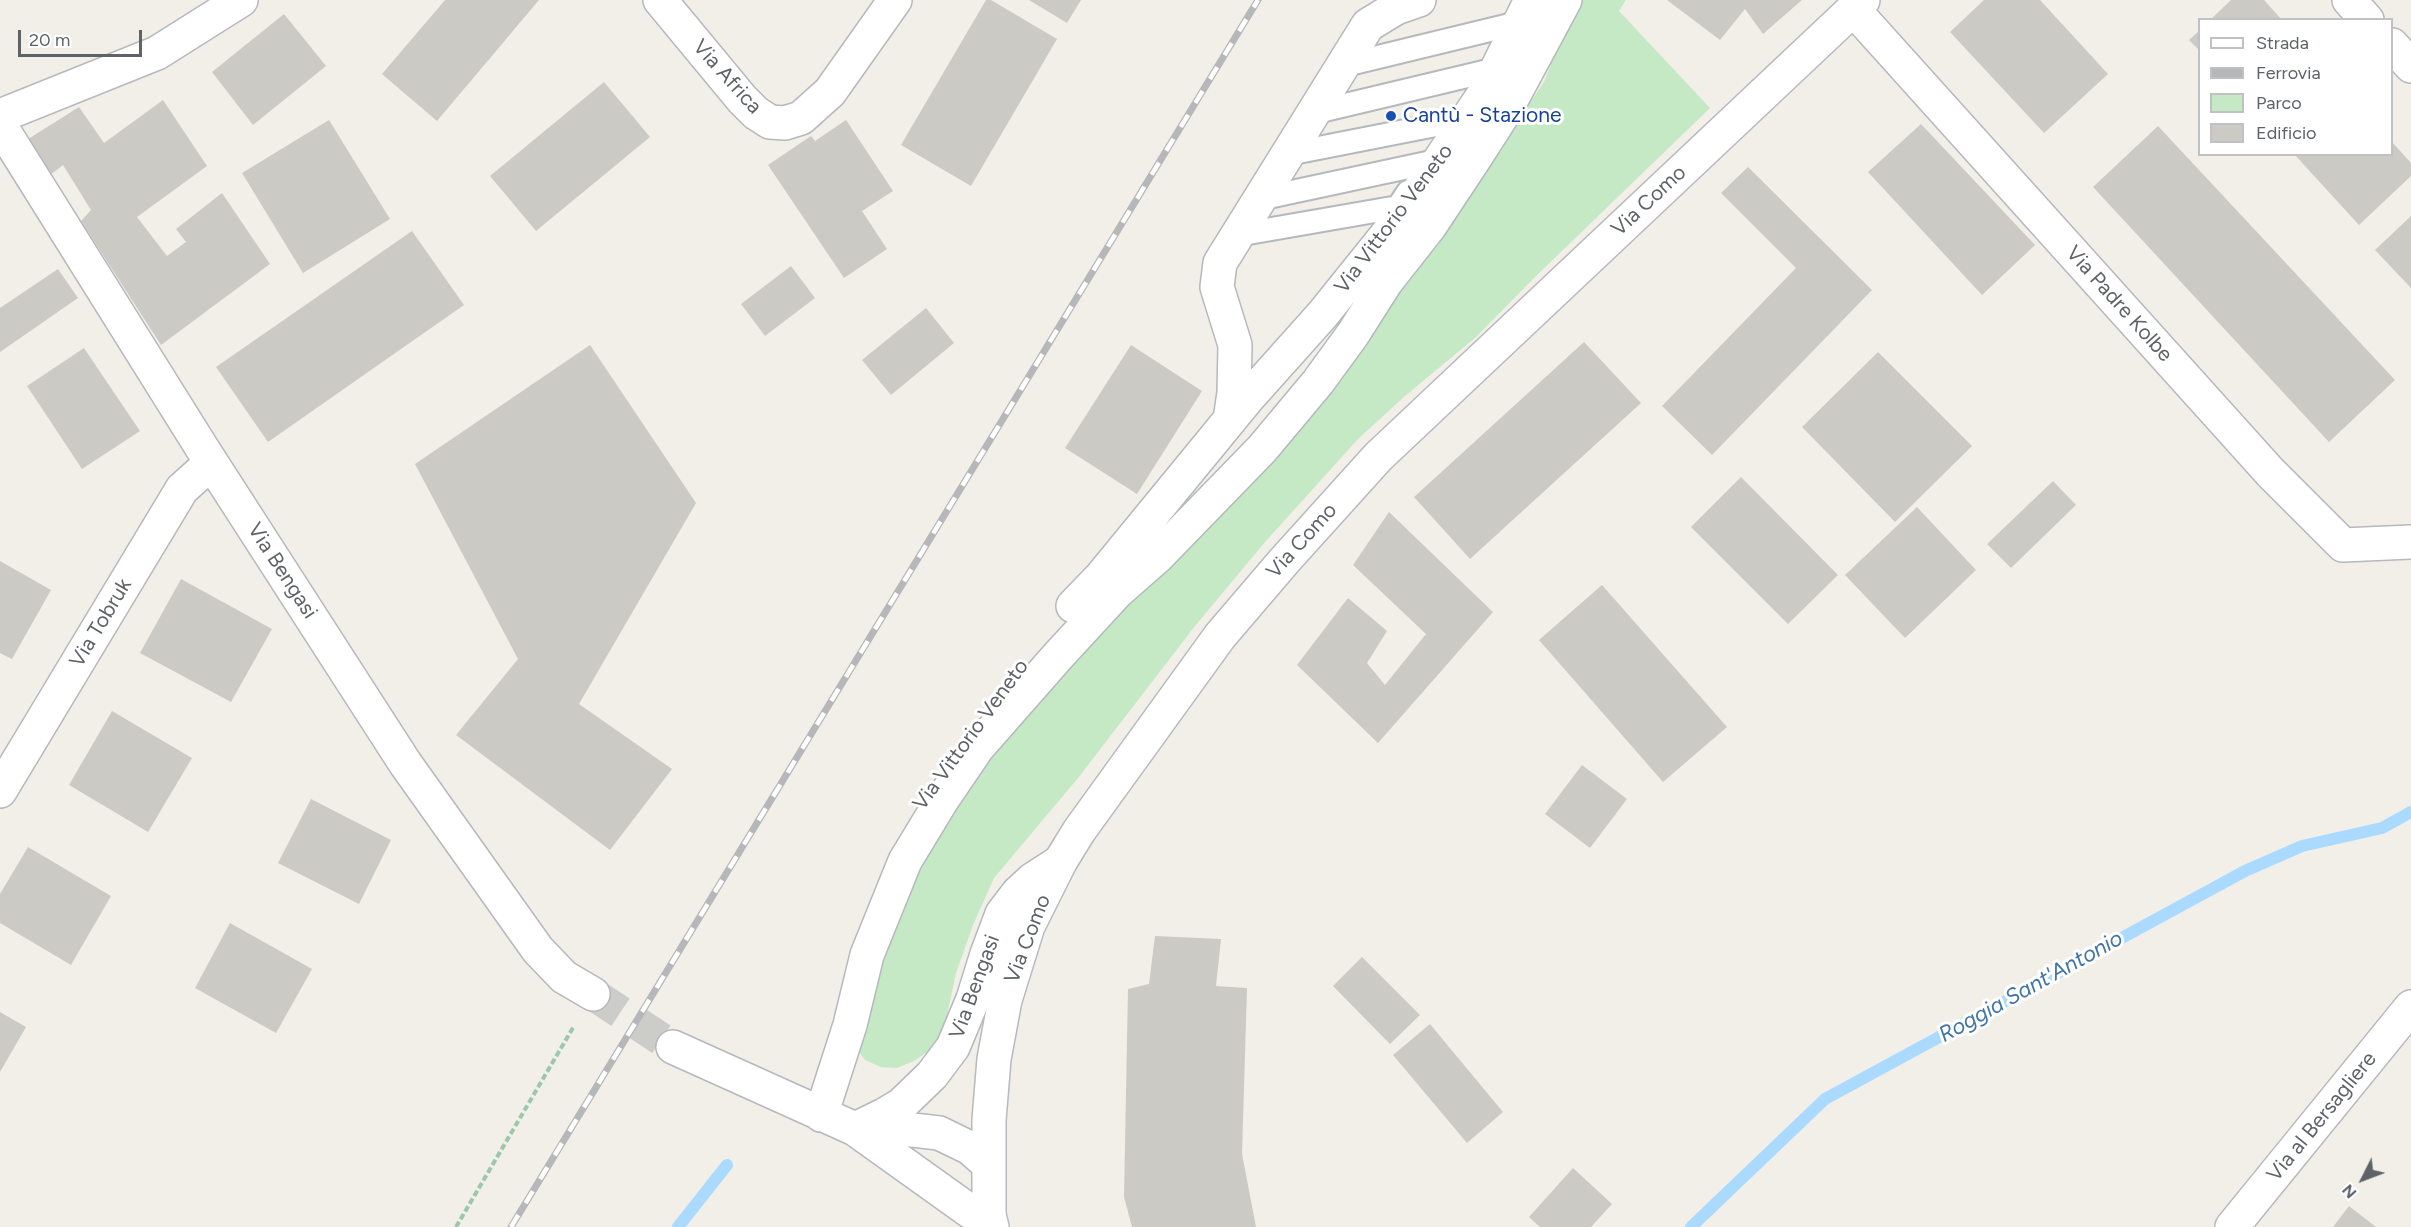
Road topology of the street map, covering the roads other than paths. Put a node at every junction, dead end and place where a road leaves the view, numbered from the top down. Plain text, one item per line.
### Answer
1 (241, 0) edge
2 (660, 0) edge
3 (895, 0) edge
4 (1419, 0) edge
5 (1522, 0) edge
6 (1531, 0) edge
7 (1565, 0) edge
8 (2349, 0) edge
9 (1858, 5) edge
10 (2365, 18) edge
11 (1510, 25) junction
12 (2393, 47) edge
13 (1341, 66) junction
14 (2411, 66) edge
15 (1488, 71) junction
16 (1312, 113) junction
17 (0, 116) edge
18 (1456, 121) junction
19 (0, 125) edge
20 (1288, 154) junction
21 (1428, 163) junction
22 (1259, 199) junction
23 (1237, 235) junction
24 (1230, 420) junction
25 (211, 463) junction
26 (2411, 542) edge
27 (0, 791) edge
28 (1060, 862) junction
29 (593, 994) tunnel mouth
30 (2411, 1007) edge
31 (673, 1047) tunnel mouth
32 (813, 1111) junction
33 (855, 1129) junction
34 (988, 1164) junction
35 (991, 1221) edge
36 (2232, 1227) edge

1 - 17 street
2 - 3 street, Via Africa
4 - 13 street
5 - 11 lane
6 - 24 street, Via Vittorio Veneto
7 - 32 street
8 - 10 street
9 - 26 street, Via Padre Kolbe
9 - 28 street, Via Como
11 - 13 lane
11 - 15 lane
12 - 14 street
13 - 16 street
15 - 16 lane
15 - 18 lane
16 - 20 street
18 - 20 lane
18 - 21 lane
19 - 25 street, Via Bengasi
20 - 22 street
21 - 22 lane
21 - 23 lane
22 - 23 street
23 - 24 street
24 - 32 street, Via Vittorio Veneto
25 - 27 street, Via Tobruk
25 - 29 street, Via Bengasi
28 - 33 street, Via Bengasi
28 - 34 street, Via Como
30 - 36 street, Via al Bersagliere
31 - 32 street
32 - 33 street
33 - 34 street
33 - 35 street
34 - 35 street, Via Como

